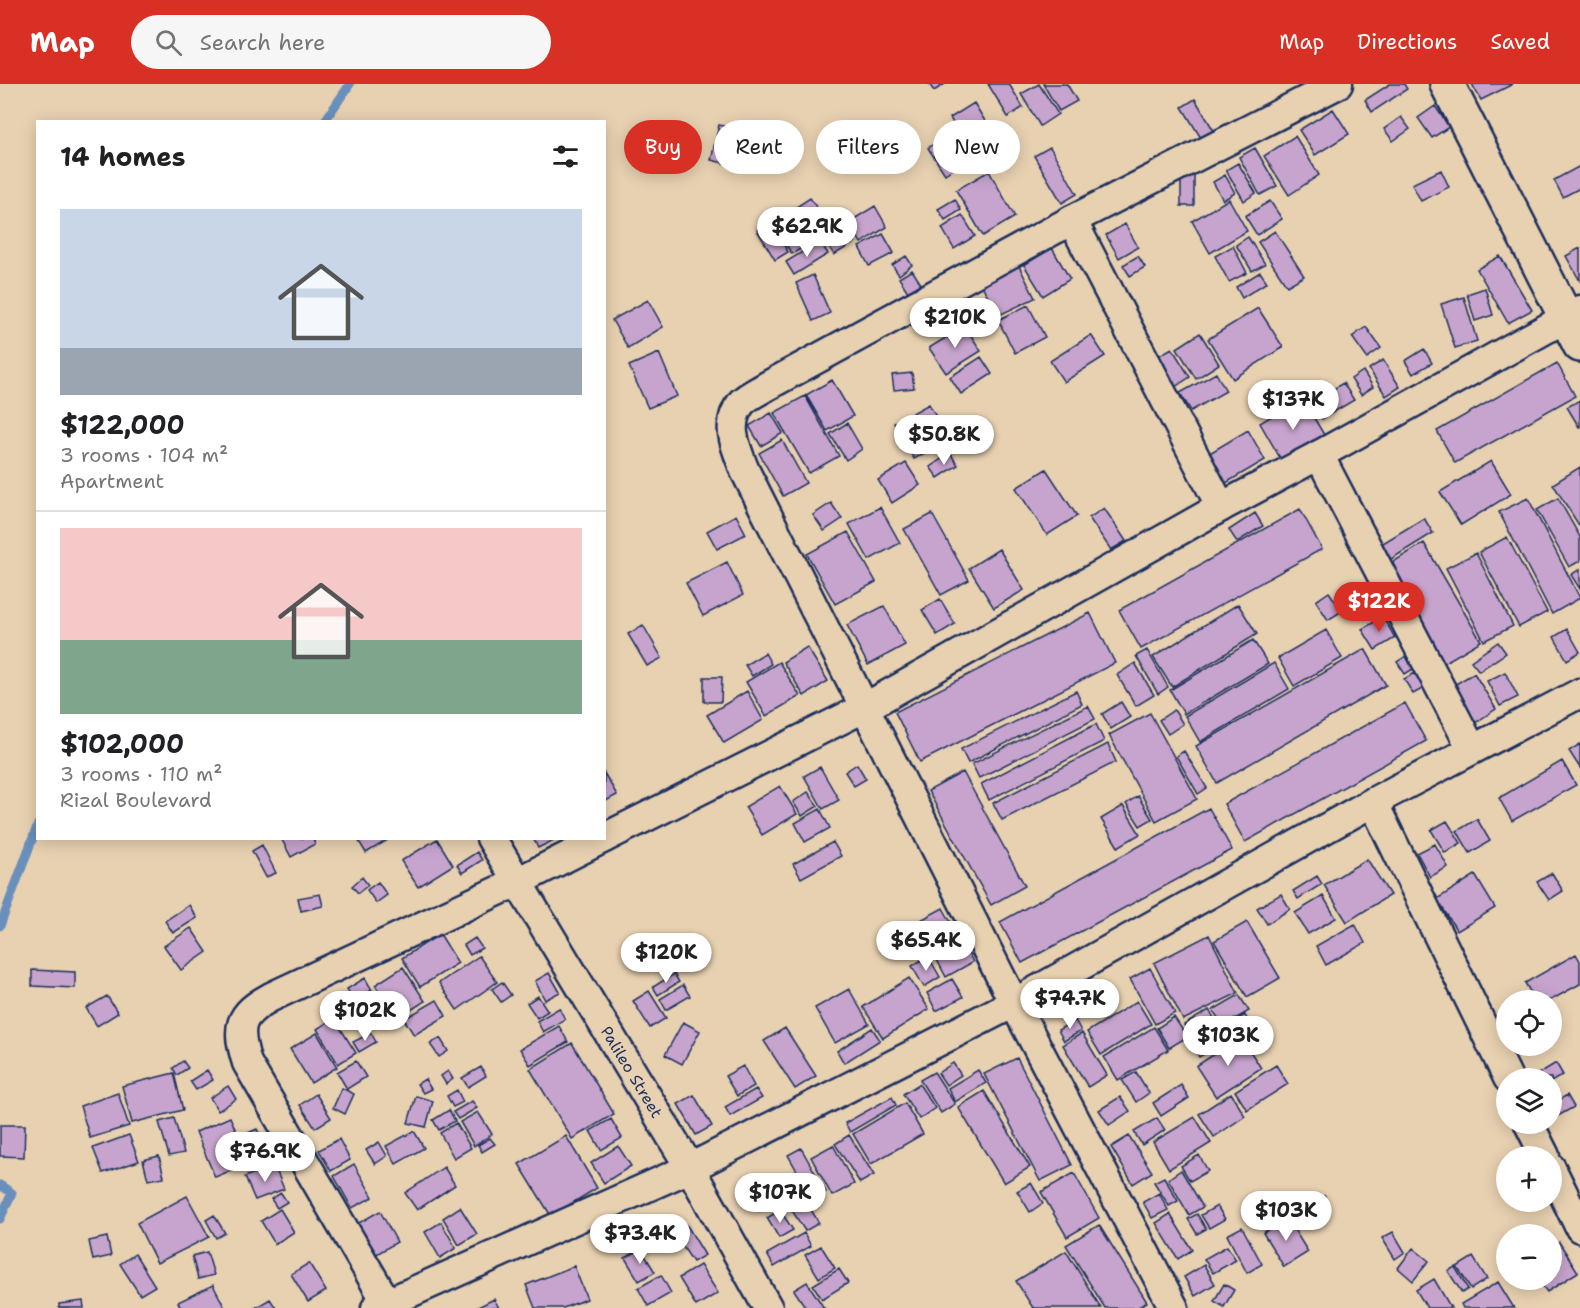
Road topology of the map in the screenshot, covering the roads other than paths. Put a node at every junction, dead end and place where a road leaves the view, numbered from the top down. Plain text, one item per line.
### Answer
1 (1338, 84) edge
2 (1446, 84) edge
3 (1072, 220) junction
4 (1575, 324) edge
5 (1318, 455) junction
6 (1221, 507) junction
7 (1580, 693) edge
8 (866, 707) junction
9 (1472, 749) junction
10 (1373, 802) junction
11 (606, 837) edge
12 (492, 840) edge
13 (600, 840) edge
14 (519, 881) junction
15 (1014, 1003) junction
16 (1503, 1068) edge
17 (690, 1168) junction
18 (1562, 1191) edge
19 (1580, 1228) edge
20 (384, 1306) edge
21 (768, 1308) edge
22 (1174, 1308) edge

1 - 3 street
2 - 4 street
3 - 6 street
3 - 8 street
4 - 5 street
5 - 6 street
5 - 9 street
6 - 8 street
7 - 9 street
8 - 11 street
8 - 15 street
9 - 10 street
10 - 15 street
10 - 16 street
12 - 14 street, Palileo Street
13 - 14 street
14 - 17 street, Palileo Street
14 - 20 street
15 - 17 street
15 - 22 street
17 - 20 street
17 - 21 street, Palileo Street
18 - 19 street

